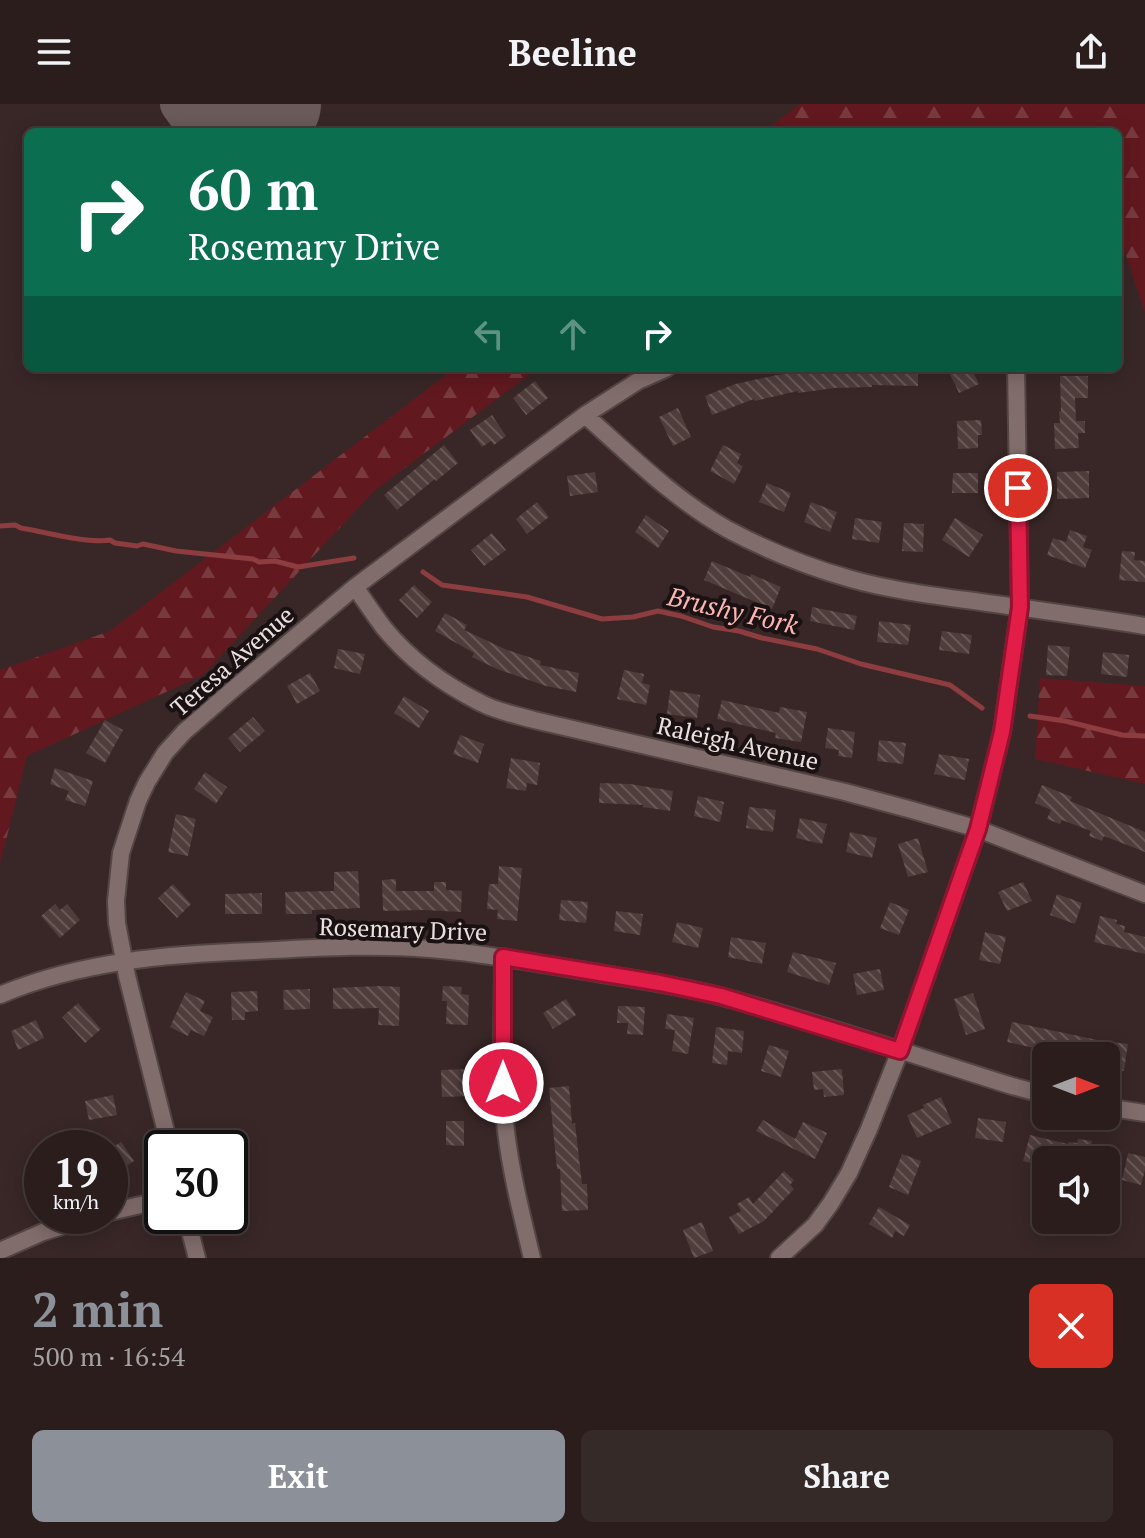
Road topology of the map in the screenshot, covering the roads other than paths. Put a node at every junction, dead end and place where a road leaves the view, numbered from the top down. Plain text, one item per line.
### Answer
1 (658, 372) edge
2 (1016, 372) edge
3 (585, 415) junction
4 (355, 587) junction
5 (1020, 607) junction
6 (1145, 626) edge
7 (978, 829) junction
8 (1145, 894) edge
9 (503, 957) junction
10 (123, 961) junction
11 (0, 995) edge
12 (900, 1051) junction
13 (1032, 1091) edge
14 (1120, 1109) edge
15 (1145, 1113) edge
16 (165, 1130) edge
17 (38, 1234) edge
18 (191, 1234) edge
19 (0, 1251) edge
20 (197, 1258) edge
21 (532, 1258) edge
22 (779, 1258) edge

1 - 3 street, Teresa Avenue
2 - 5 street
3 - 4 street, Teresa Avenue
3 - 5 street
4 - 7 street, Raleigh Avenue
4 - 10 street, Teresa Avenue
5 - 6 street
5 - 7 street
7 - 8 street, Raleigh Avenue
7 - 12 street
9 - 10 street, Rosemary Drive
9 - 12 street, Rosemary Drive
9 - 21 street
10 - 11 street, Rosemary Drive
10 - 16 street, Teresa Avenue
12 - 13 street, Rosemary Drive
12 - 22 street
14 - 15 street
17 - 19 street
18 - 20 street

